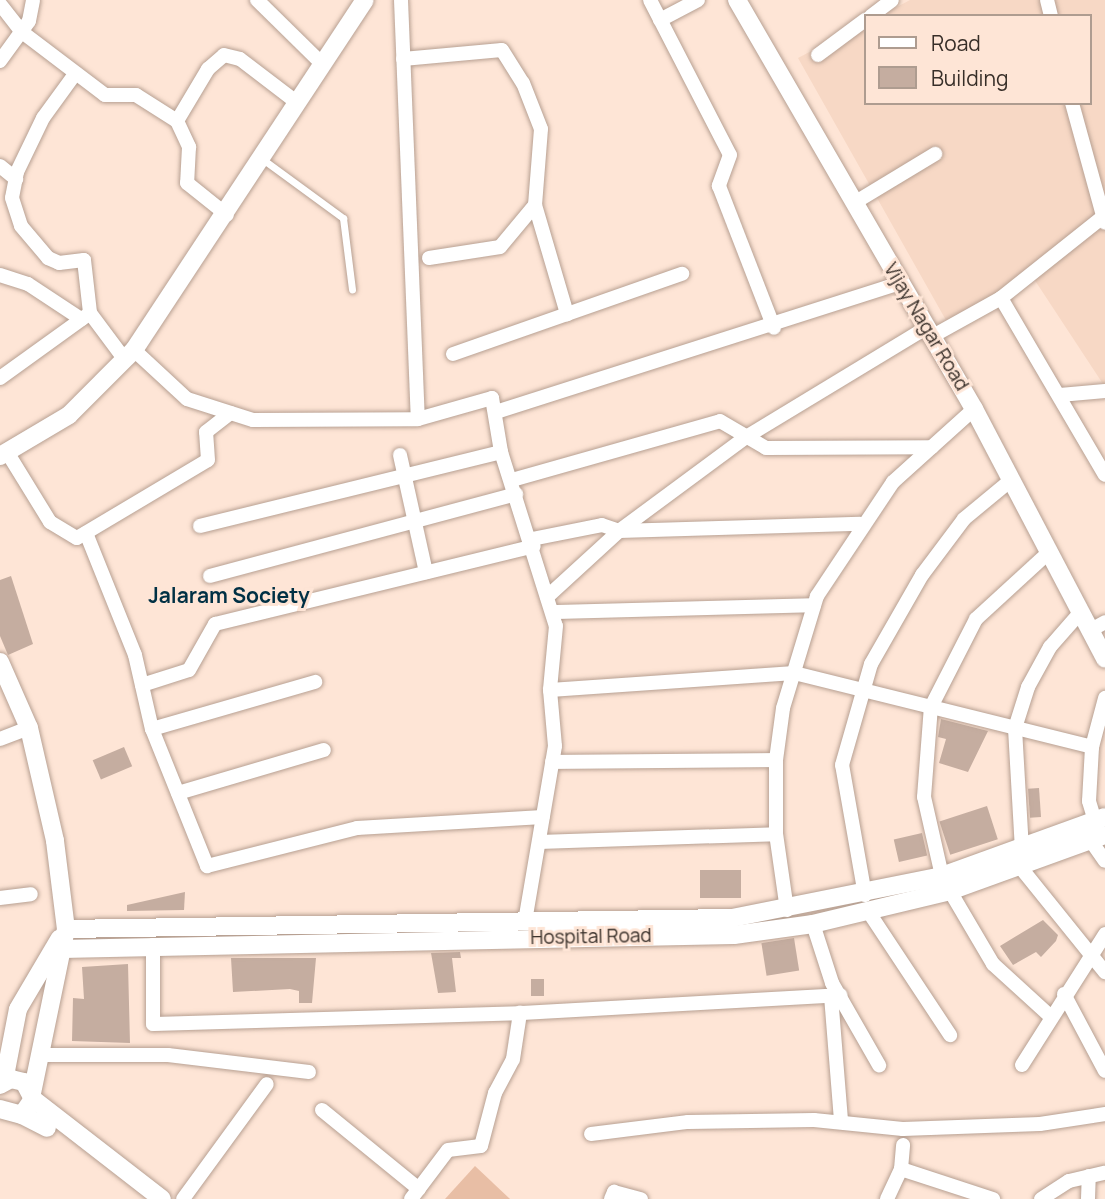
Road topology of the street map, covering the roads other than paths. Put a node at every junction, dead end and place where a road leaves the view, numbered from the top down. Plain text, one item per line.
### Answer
1 (33, 0) edge
2 (257, 0) edge
3 (365, 0) edge
4 (401, 0) edge
5 (650, 0) edge
6 (698, 0) edge
7 (737, 0) edge
8 (892, 0) edge
9 (0, 4) edge
10 (874, 14) edge
11 (660, 20) junction
12 (864, 21) edge
13 (22, 32) junction
14 (818, 55) dead end
15 (403, 59) junction
16 (0, 61) edge
17 (320, 62) junction
18 (75, 74) junction
19 (295, 101) junction
20 (1073, 105) edge
21 (177, 121) junction
22 (935, 155) dead end
23 (261, 158) junction
24 (0, 166) edge
25 (16, 179) junction
26 (854, 203) junction
27 (535, 205) junction
28 (227, 215) junction
29 (1104, 220) edge
30 (429, 258) dead end
31 (682, 274) dead end
32 (0, 275) edge
33 (900, 284) junction
34 (352, 289) dead end
35 (1001, 298) junction
36 (567, 314) junction
37 (86, 316) junction
38 (774, 328) junction
39 (929, 332) junction
40 (453, 354) dead end
41 (129, 355) junction
42 (0, 378) edge
43 (1105, 391) edge
44 (1060, 395) junction
45 (974, 408) junction
46 (496, 412) junction
47 (230, 413) junction
48 (418, 419) junction
49 (746, 437) junction
50 (932, 447) junction
51 (500, 452) junction
52 (3, 454) edge
53 (400, 455) dead end
54 (1105, 475) edge
55 (404, 476) junction
56 (512, 480) junction
57 (1011, 480) junction
58 (516, 494) junction
59 (412, 521) junction
60 (860, 524) junction
61 (200, 526) dead end
62 (620, 531) junction
63 (86, 533) junction
64 (533, 543) junction
65 (1049, 552) junction
66 (426, 572) junction
67 (211, 576) dead end
68 (547, 597) junction
69 (814, 605) junction
70 (554, 612) junction
71 (1079, 614) junction
72 (1097, 627) edge
73 (1105, 659) edge
74 (0, 662) edge
75 (794, 673) junction
76 (315, 682) dead end
77 (142, 685) junction
78 (550, 690) junction
79 (866, 691) junction
80 (1105, 698) edge
81 (931, 707) junction
82 (29, 727) junction
83 (1015, 728) junction
84 (152, 729) junction
85 (0, 739) edge
86 (1092, 747) junction
87 (324, 750) dead end
88 (776, 760) junction
89 (552, 762) junction
90 (177, 793) junction
91 (543, 817) junction
92 (1099, 829) edge
93 (776, 834) junction
94 (539, 842) junction
95 (1022, 850) junction
96 (1105, 861) edge
97 (1021, 868) junction
98 (946, 883) junction
99 (31, 894) dead end
100 (0, 898) edge
101 (867, 903) junction
102 (787, 910) junction
103 (525, 922) junction
104 (813, 924) junction
105 (66, 929) junction
106 (1105, 933) edge
107 (153, 945) junction
108 (62, 949) junction
109 (1088, 957) junction
110 (1105, 972) edge
111 (1064, 994) junction
112 (836, 995) junction
113 (520, 1013) junction
114 (1050, 1016) junction
115 (950, 1035) dead end
116 (43, 1055) junction
117 (5, 1056) edge
118 (1104, 1063) edge
119 (879, 1065) dead end
120 (1022, 1065) dead end
121 (309, 1072) dead end
122 (2, 1083) edge
123 (267, 1084) dead end
124 (32, 1096) junction
125 (322, 1110) dead end
126 (1105, 1114) edge
127 (8, 1115) edge
128 (841, 1121) junction
129 (591, 1134) dead end
130 (903, 1144) dead end
131 (901, 1169) junction
132 (1105, 1173) edge
133 (1089, 1176) junction
134 (415, 1194) edge
135 (143, 1199) edge
136 (162, 1199) edge
137 (183, 1199) edge
138 (611, 1199) edge
139 (641, 1199) edge
140 (887, 1199) edge
141 (993, 1199) edge
142 (1041, 1199) edge
143 (1088, 1199) edge

1 - 13 street
2 - 17 street
3 - 17 street
4 - 15 street
5 - 11 street
6 - 11 street
7 - 26 street, Vijay Nagar Road
8 - 10 street
9 - 13 street
11 - 38 street
12 - 14 street
13 - 16 street
13 - 18 street
15 - 27 street
15 - 48 street
17 - 19 street
18 - 21 street
18 - 25 street
19 - 21 street
19 - 23 street
20 - 29 street
21 - 28 street
22 - 26 street
23 - 28 street
23 - 34 lane
24 - 25 street
25 - 37 street
26 - 33 street, Vijay Nagar Road
27 - 30 street
27 - 36 street
28 - 41 street
29 - 35 street
31 - 36 street
32 - 37 street
33 - 38 street
33 - 39 street, Vijay Nagar Road
35 - 39 street
35 - 44 street
36 - 40 street
37 - 41 street
37 - 42 street
38 - 46 street
39 - 45 street, Vijay Nagar Road
39 - 49 street
41 - 47 street
41 - 52 street
43 - 44 street
44 - 54 street
45 - 50 street
45 - 57 street, Vijay Nagar Road
46 - 48 street
46 - 51 street
47 - 48 street
47 - 63 street
49 - 50 street
49 - 56 street
49 - 62 street
50 - 60 street
51 - 55 street
51 - 56 street
52 - 63 street
53 - 55 street
55 - 59 street
55 - 61 street
56 - 58 street
57 - 65 street, Vijay Nagar Road
57 - 79 street
58 - 59 street
58 - 64 street
59 - 66 street
59 - 67 street
60 - 62 street
60 - 69 street
62 - 64 street
62 - 68 street
63 - 77 street
64 - 66 street
64 - 68 street
65 - 71 street, Vijay Nagar Road
65 - 81 street
66 - 77 street
68 - 70 street
69 - 70 street
69 - 75 street
70 - 78 street
71 - 72 street, Vijay Nagar Road
71 - 83 street
72 - 73 street, Vijay Nagar Road
74 - 82 street
75 - 78 street
75 - 79 street
75 - 88 street
76 - 84 street
77 - 84 street
78 - 89 street
79 - 81 street
79 - 101 street
80 - 86 street
81 - 83 street
81 - 98 street
82 - 85 street
82 - 105 street
83 - 86 street
83 - 95 street
84 - 90 street
86 - 92 street
87 - 90 street
88 - 89 street
88 - 93 street
89 - 91 street
90 - 91 street
91 - 94 street
92 - 95 street, Hospital Road
92 - 96 street
92 - 97 street, Hospital Road
93 - 94 street
93 - 102 street
94 - 103 street
95 - 98 street, Hospital Road
97 - 98 street, Hospital Road
97 - 109 street
98 - 101 street, Hospital Road
98 - 114 street
99 - 100 street
101 - 102 street, Hospital Road
101 - 104 street, Hospital Road
101 - 115 street
102 - 103 street, Hospital Road
103 - 105 street, Hospital Road
104 - 107 street, Hospital Road
104 - 112 street
105 - 108 street
105 - 117 street
106 - 109 street
107 - 108 street, Hospital Road
107 - 113 street
108 - 116 street
109 - 110 street
109 - 111 street
111 - 114 street
111 - 118 street
112 - 113 street
112 - 119 street
112 - 128 street
113 - 134 street
114 - 120 street
116 - 121 street
116 - 124 street
117 - 122 street
122 - 124 street
123 - 137 street
124 - 127 street
124 - 136 street
125 - 134 street
126 - 128 street
127 - 135 street
128 - 129 street
130 - 131 street
131 - 140 street
131 - 141 street
132 - 133 street
133 - 142 street
133 - 143 street
138 - 139 street

